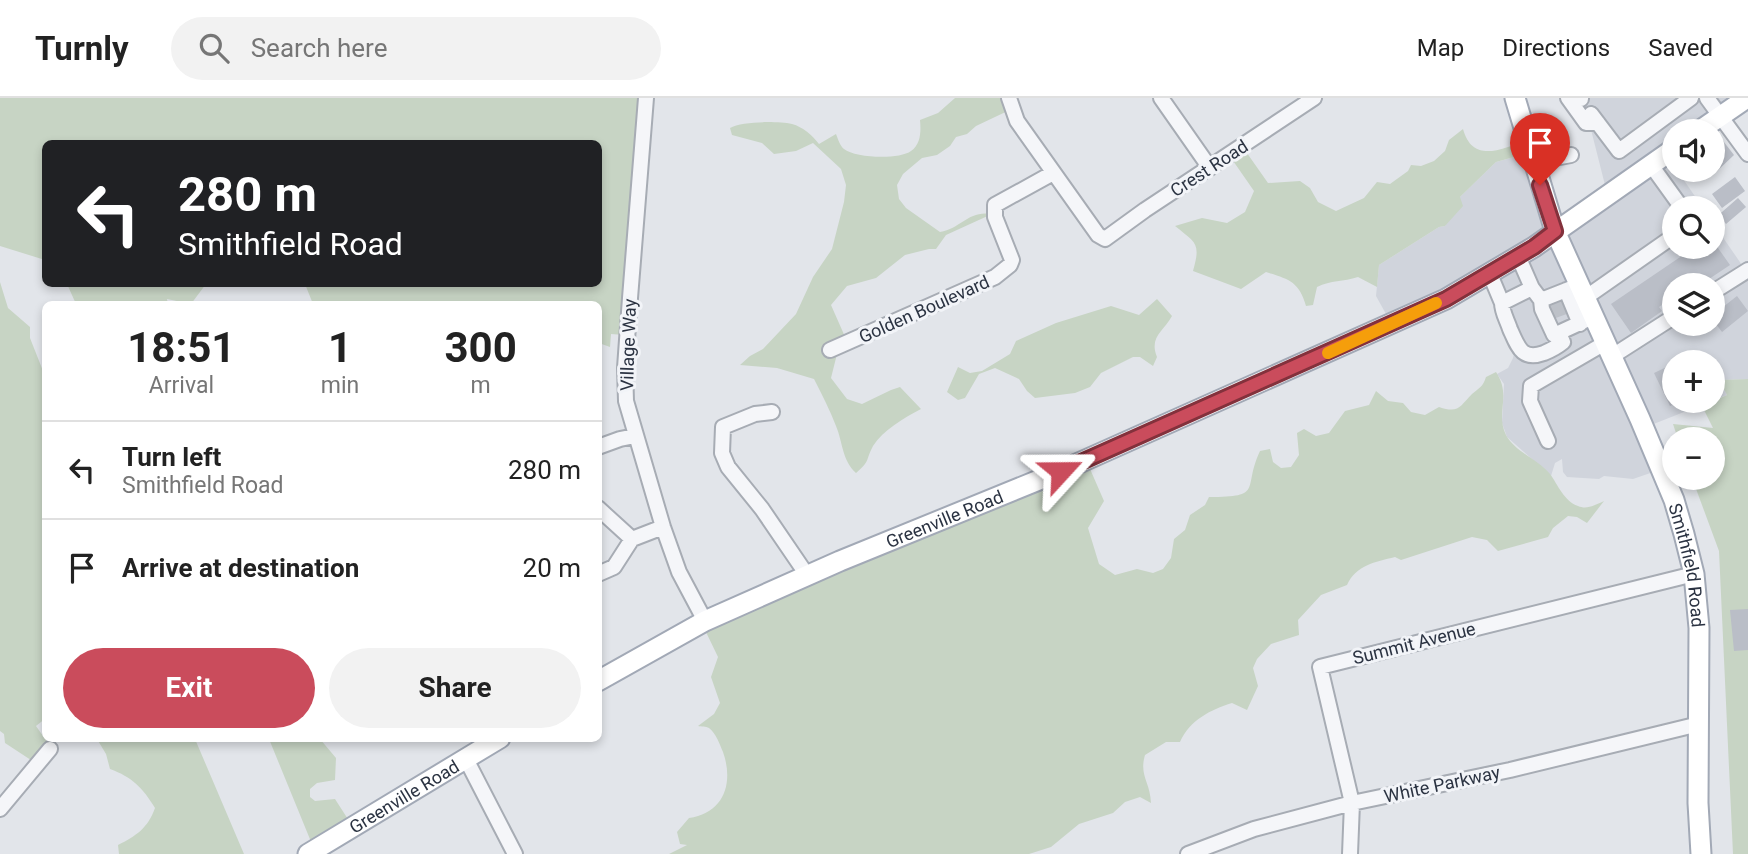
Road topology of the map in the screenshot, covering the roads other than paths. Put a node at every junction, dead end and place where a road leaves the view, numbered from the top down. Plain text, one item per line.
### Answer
1 (646, 98) edge
2 (1009, 98) edge
3 (1161, 98) edge
4 (1314, 98) edge
5 (1515, 98) edge
6 (1576, 98) edge
7 (1691, 98) edge
8 (1707, 98) edge
9 (1740, 100) edge
10 (1721, 117) junction
11 (1718, 119) edge
12 (1748, 153) edge
13 (1570, 155) dead end
14 (1662, 157) edge
15 (1533, 162) junction
16 (1651, 165) junction
17 (1210, 168) junction
18 (1053, 173) junction
19 (1673, 196) edge
20 (1555, 231) junction
21 (1662, 242) edge
22 (1518, 256) junction
23 (1748, 270) edge
24 (1489, 272) junction
25 (1725, 284) edge
26 (1559, 294) junction
27 (1502, 303) junction
28 (1662, 323) edge
29 (1572, 324) junction
30 (830, 350) dead end
31 (1608, 350) junction
32 (772, 412) dead end
33 (635, 436) junction
34 (1548, 441) dead end
35 (602, 445) edge
36 (602, 512) edge
37 (663, 527) junction
38 (632, 539) junction
39 (602, 572) edge
40 (1694, 574) junction
41 (807, 576) junction
42 (705, 621) junction
43 (602, 679) edge
44 (1699, 724) junction
45 (494, 742) edge
46 (50, 749) dead end
47 (466, 759) junction
48 (1352, 803) junction
49 (0, 809) edge
50 (308, 854) edge
51 (515, 854) edge
52 (1188, 854) edge
53 (1350, 854) edge
54 (1701, 854) edge

1 - 33 street, Village Way
2 - 18 street
3 - 17 street
4 - 17 street, Crest Road
5 - 15 main road, Smithfield Road
6 - 7 street
8 - 10 street
9 - 10 main road
10 - 11 main road
10 - 12 street
13 - 15 street
14 - 16 main road, Greenville Road
15 - 20 main road, Smithfield Road
16 - 19 street
16 - 20 main road, Greenville Road
17 - 18 street, Crest Road
18 - 30 street, Golden Boulevard
20 - 22 main road, Greenville Road
20 - 26 main road, Smithfield Road
21 - 26 street
22 - 24 main road, Greenville Road
22 - 26 street
23 - 25 street
24 - 27 street
24 - 41 main road, Greenville Road
26 - 27 street
26 - 29 main road, Smithfield Road
26 - 29 street
27 - 29 street
28 - 31 street
29 - 31 main road, Smithfield Road
31 - 34 street
31 - 40 main road, Smithfield Road
32 - 41 street
33 - 35 street
33 - 37 street, Village Way
36 - 38 street
37 - 38 street
37 - 42 street, Village Way
38 - 39 street
40 - 44 main road, Smithfield Road
40 - 48 street, Summit Avenue
41 - 42 main road, Greenville Road
42 - 43 main road, Greenville Road
44 - 48 street, White Parkway
44 - 54 main road, Smithfield Road
45 - 47 main road, Greenville Road
46 - 49 street
47 - 50 main road, Greenville Road
47 - 51 street
48 - 52 street, White Parkway
48 - 53 street, Summit Avenue

